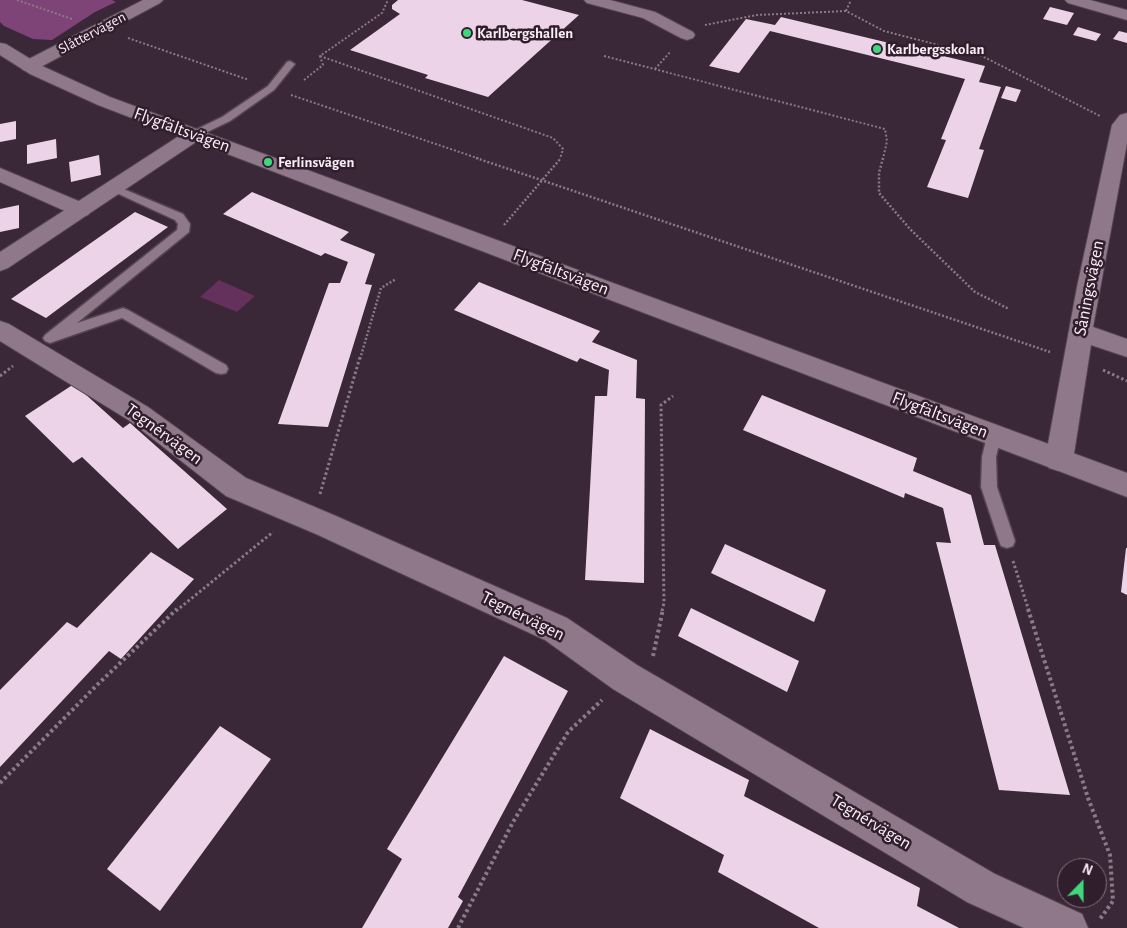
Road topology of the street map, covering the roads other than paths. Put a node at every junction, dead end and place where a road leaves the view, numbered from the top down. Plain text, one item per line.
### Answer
1 (155, 0) edge
2 (592, 0) edge
3 (1073, 0) edge
4 (1127, 14) edge
5 (687, 35) road end
6 (0, 48) edge
7 (290, 64) dead end
8 (30, 66) junction
9 (1124, 122) edge
10 (195, 134) junction
11 (0, 174) edge
12 (114, 188) junction
13 (81, 210) junction
14 (0, 263) edge
15 (0, 330) edge
16 (1081, 332) junction
17 (42, 344) junction
18 (1127, 348) edge
19 (221, 368) dead end
20 (994, 436) junction
21 (1059, 460) junction
22 (1127, 485) edge
23 (1007, 541) road end
24 (1068, 928) edge

1 - 8 street, Slåttervägen
2 - 5 street
3 - 4 street
6 - 8 street, Flygfältsvägen
7 - 10 lane
8 - 10 street, Flygfältsvägen
9 - 16 street, Såningsvägen
10 - 12 street
10 - 20 street, Flygfältsvägen
11 - 13 street
12 - 13 street
12 - 17 lane
13 - 14 street
15 - 17 street, Tegnérvägen
16 - 18 street
16 - 21 street, Såningsvägen
17 - 19 lane
17 - 24 street, Tegnérvägen
20 - 21 street, Flygfältsvägen
20 - 23 lane
21 - 22 street, Flygfältsvägen

